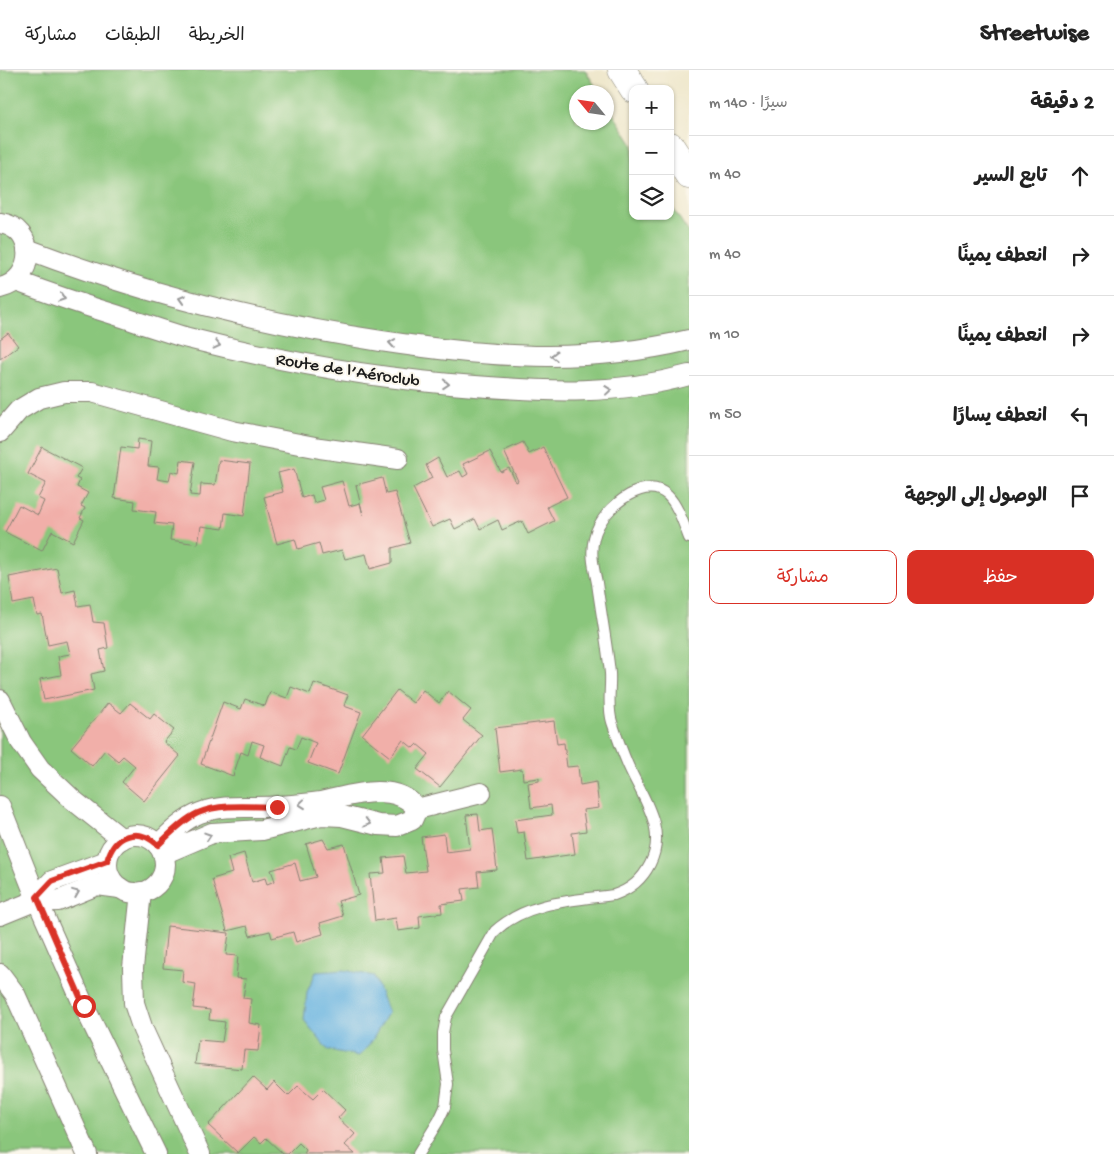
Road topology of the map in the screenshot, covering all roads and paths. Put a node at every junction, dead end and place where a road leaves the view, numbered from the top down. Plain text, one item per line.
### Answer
1 (622, 70) edge
2 (631, 85) edge
3 (674, 152) edge
4 (689, 175) edge
5 (0, 223) edge
6 (28, 249) junction
7 (6, 287) edge
8 (689, 340) edge
9 (689, 375) edge
10 (0, 432) edge
11 (398, 459) dead end
12 (689, 538) edge
13 (0, 700) edge
14 (482, 793) dead end
15 (0, 806) edge
16 (417, 809) junction
17 (122, 838) junction
18 (160, 849) junction
19 (107, 861) junction
20 (120, 888) junction
21 (141, 892) junction
22 (36, 900) junction
23 (0, 915) edge
24 (0, 974) edge
25 (87, 1154) edge
26 (156, 1154) edge
27 (200, 1154) edge
28 (418, 1154) edge

1 - 2 main road
3 - 4 main road
5 - 6 street
6 - 7 street
8 -> 6 street, Route de l’Aéroclub
7 -> 9 street, Route de l’Aéroclub
10 - 11 street
12 - 28 lane
13 - 17 street
14 - 16 street
15 - 22 street
18 -> 16 street
16 -> 18 street
17 - 18 street
17 - 19 street
18 - 21 street
19 - 20 street
19 - 22 street
20 - 21 street
22 -> 20 street
21 - 27 street
22 - 23 street
22 - 26 street
24 - 25 street

